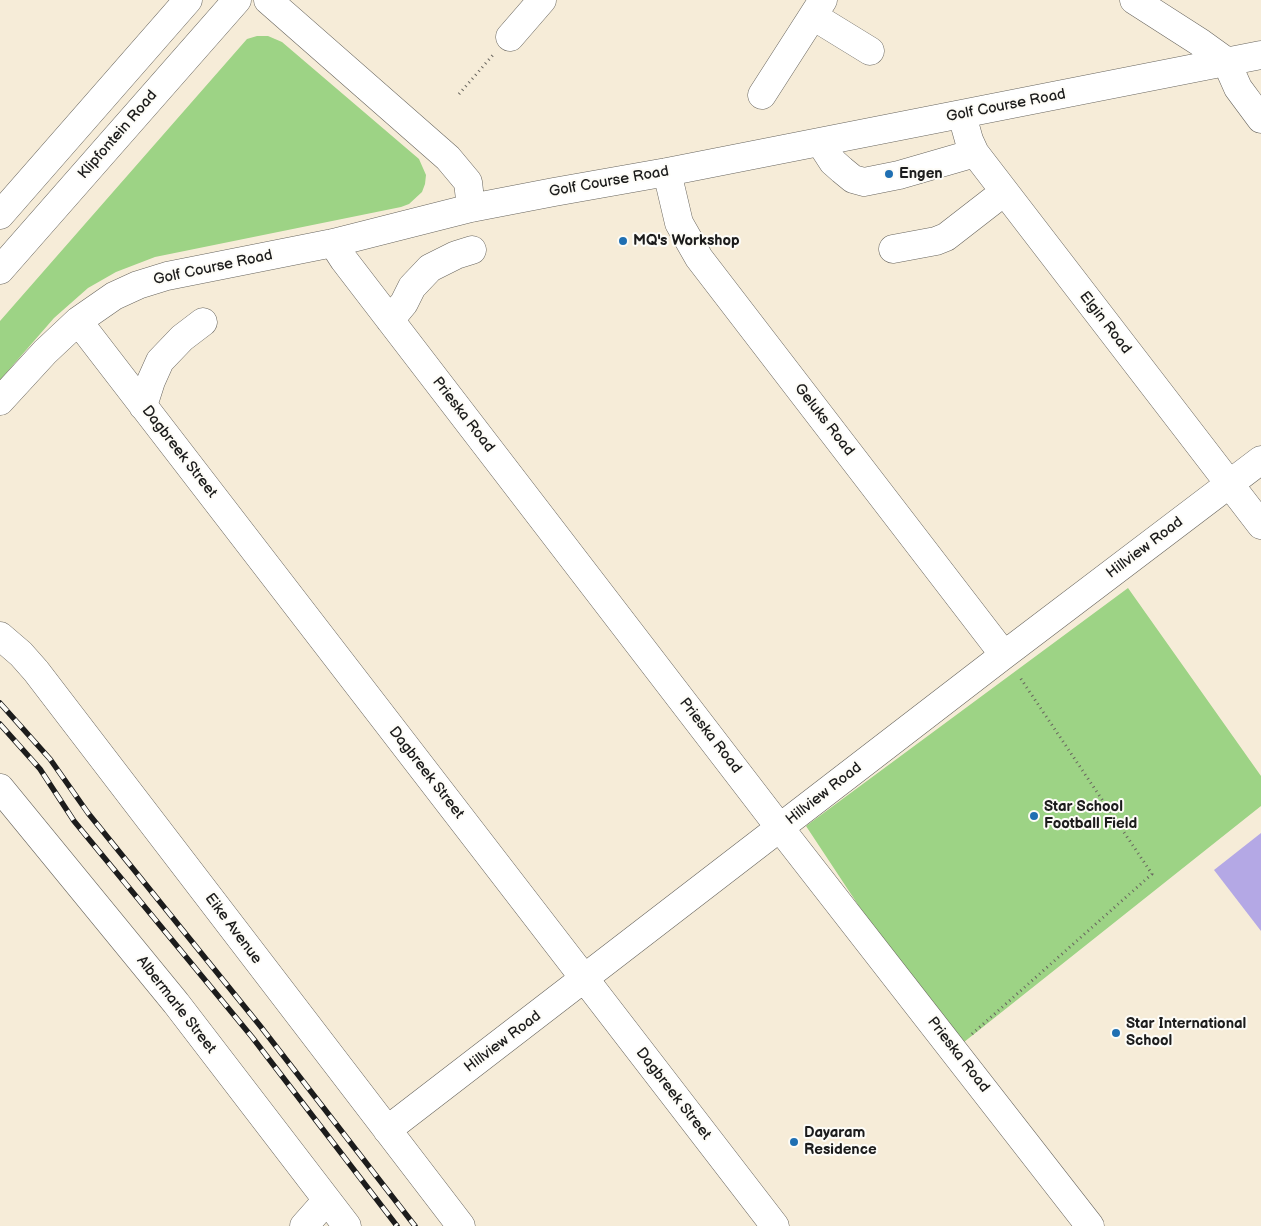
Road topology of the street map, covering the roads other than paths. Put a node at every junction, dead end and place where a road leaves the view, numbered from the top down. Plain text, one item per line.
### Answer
1 (188, 0) edge
2 (237, 0) edge
3 (268, 0) edge
4 (542, 0) edge
5 (1134, 0) edge
6 (818, 8) edge
7 (503, 44) road end
8 (870, 51) dead end
9 (1261, 55) edge
10 (1226, 62) junction
11 (762, 95) dead end
12 (962, 115) junction
13 (1261, 120) edge
14 (820, 142) junction
15 (975, 153) junction
16 (667, 172) junction
17 (1004, 192) junction
18 (471, 208) junction
19 (0, 215) edge
20 (333, 243) junction
21 (893, 249) dead end
22 (472, 250) dead end
23 (0, 270) edge
24 (390, 320) junction
25 (78, 321) junction
26 (204, 322) dead end
27 (0, 402) edge
28 (143, 406) junction
29 (1261, 460) edge
30 (1230, 484) junction
31 (1261, 525) edge
32 (0, 636) edge
33 (1004, 655) junction
34 (0, 788) edge
35 (780, 828) junction
36 (585, 979) junction
37 (387, 1130) junction
38 (327, 1200) junction
39 (304, 1226) edge
40 (347, 1226) edge
41 (461, 1226) edge
42 (775, 1226) edge
43 (1090, 1226) edge

1 - 19 street
2 - 23 street, Klipfontein Road
3 - 18 street
4 - 7 street
5 - 10 street
6 - 8 street
6 - 11 street
9 - 10 street, Golf Course Road
10 - 12 street, Golf Course Road
10 - 13 street
12 - 14 street, Golf Course Road
12 - 15 street, Elgin Road
14 - 15 street
14 - 16 street, Golf Course Road
15 - 17 street, Elgin Road
16 - 18 street, Golf Course Road
16 - 33 street, Geluks Road
17 - 21 street
17 - 30 street, Elgin Road
18 - 20 street, Golf Course Road
20 - 24 street, Prieska Road
20 - 25 street, Golf Course Road
22 - 24 street
24 - 35 street, Prieska Road
25 - 27 street, Golf Course Road
25 - 28 street, Dagbreek Street
26 - 28 street
28 - 36 street, Dagbreek Street
29 - 30 street, Hillview Road
30 - 31 street, Elgin Road
30 - 33 street, Hillview Road
32 - 37 street, Eike Avenue
33 - 35 street, Hillview Road
34 - 38 street, Albermarle Street
35 - 36 street, Hillview Road
35 - 43 street, Prieska Road
36 - 37 street, Hillview Road
36 - 42 street, Dagbreek Street
37 - 41 street, Eike Avenue
38 - 39 street
38 - 40 street, Albermarle Street

